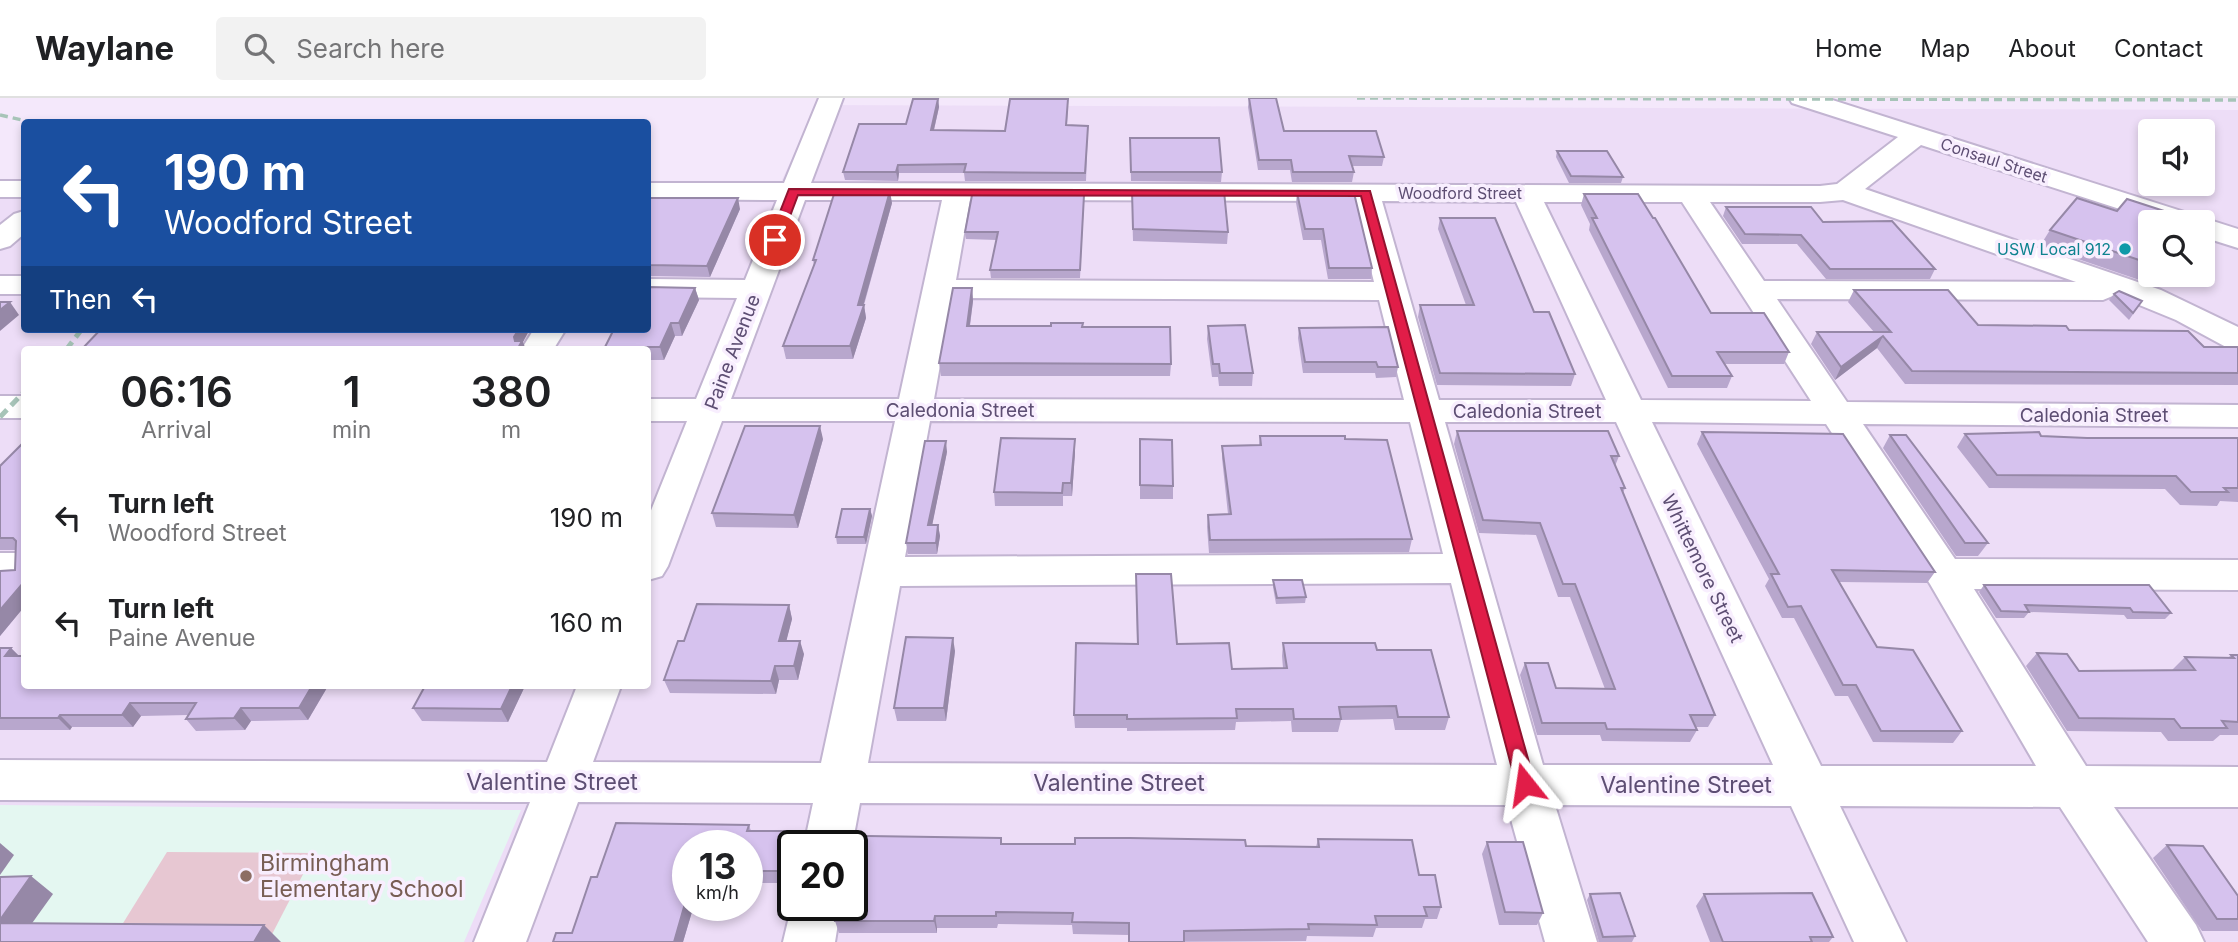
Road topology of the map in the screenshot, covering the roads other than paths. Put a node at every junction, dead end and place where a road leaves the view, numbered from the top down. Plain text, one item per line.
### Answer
1 (831, 98) edge
2 (1801, 98) edge
3 (1917, 135) junction
4 (0, 189) edge
5 (21, 190) edge
6 (651, 191) edge
7 (1846, 191) junction
8 (793, 192) junction
9 (958, 192) junction
10 (1366, 193) junction
11 (1526, 193) junction
12 (1691, 194) junction
13 (2151, 210) edge
14 (21, 222) edge
15 (2215, 231) edge
16 (2238, 239) edge
17 (0, 240) edge
18 (0, 285) edge
19 (21, 285) edge
20 (651, 288) edge
21 (757, 289) junction
22 (939, 289) junction
23 (1755, 290) junction
24 (1394, 291) junction
25 (2134, 291) junction
26 (2238, 340) edge
27 (0, 407) edge
28 (21, 407) edge
29 (651, 410) edge
30 (710, 410) junction
31 (914, 410) junction
32 (1425, 411) junction
33 (1628, 411) junction
34 (1837, 413) junction
35 (2238, 416) edge
36 (651, 558) edge
37 (0, 567) edge
38 (21, 567) edge
39 (1467, 568) junction
40 (882, 572) junction
41 (1944, 574) junction
42 (2238, 575) edge
43 (598, 689) edge
44 (0, 780) edge
45 (561, 782) junction
46 (840, 782) junction
47 (1525, 784) junction
48 (1807, 785) junction
49 (2073, 787) junction
50 (2238, 787) edge
51 (831, 830) edge
52 (813, 921) edge
53 (500, 942) edge
54 (809, 942) edge
55 (1571, 942) edge
56 (1880, 942) edge
57 (2178, 942) edge

1 - 8 street, Paine Avenue
2 - 3 street, Consaul Street
3 - 7 street
3 - 13 street, Consaul Street
4 - 5 street
6 - 8 street, Woodford Street
7 - 12 street, Woodford Street
7 - 25 street
8 - 9 street, Woodford Street
8 - 21 street, Paine Avenue
9 - 10 street, Woodford Street
9 - 22 street
10 - 11 street, Woodford Street
10 - 24 street
11 - 12 street, Woodford Street
11 - 33 street, Whittemore Street
12 - 23 street
14 - 17 street
15 - 16 street
18 - 19 street
20 - 21 street
21 - 30 street, Paine Avenue
22 - 24 street
22 - 31 street
23 - 25 street
23 - 34 street
24 - 32 street
25 - 26 street
27 - 28 street
29 - 30 street, Caledonia Street
30 - 31 street, Caledonia Street
30 - 36 street, Paine Avenue
31 - 32 street, Caledonia Street
31 - 40 street
32 - 33 street, Caledonia Street
32 - 39 street
33 - 34 street, Caledonia Street
33 - 48 street, Whittemore Street
34 - 35 street, Caledonia Street
34 - 41 street
37 - 38 street
39 - 40 street
39 - 47 street
40 - 46 street
41 - 42 street
41 - 49 street
43 - 45 street
44 - 45 street, Valentine Street
45 - 46 street, Valentine Street
45 - 53 street
46 - 47 street, Valentine Street
46 - 51 street
47 - 48 street, Valentine Street
47 - 55 street
48 - 49 street, Valentine Street
48 - 56 street, Whittemore Street
49 - 50 street, Valentine Street
49 - 57 street
52 - 54 street

